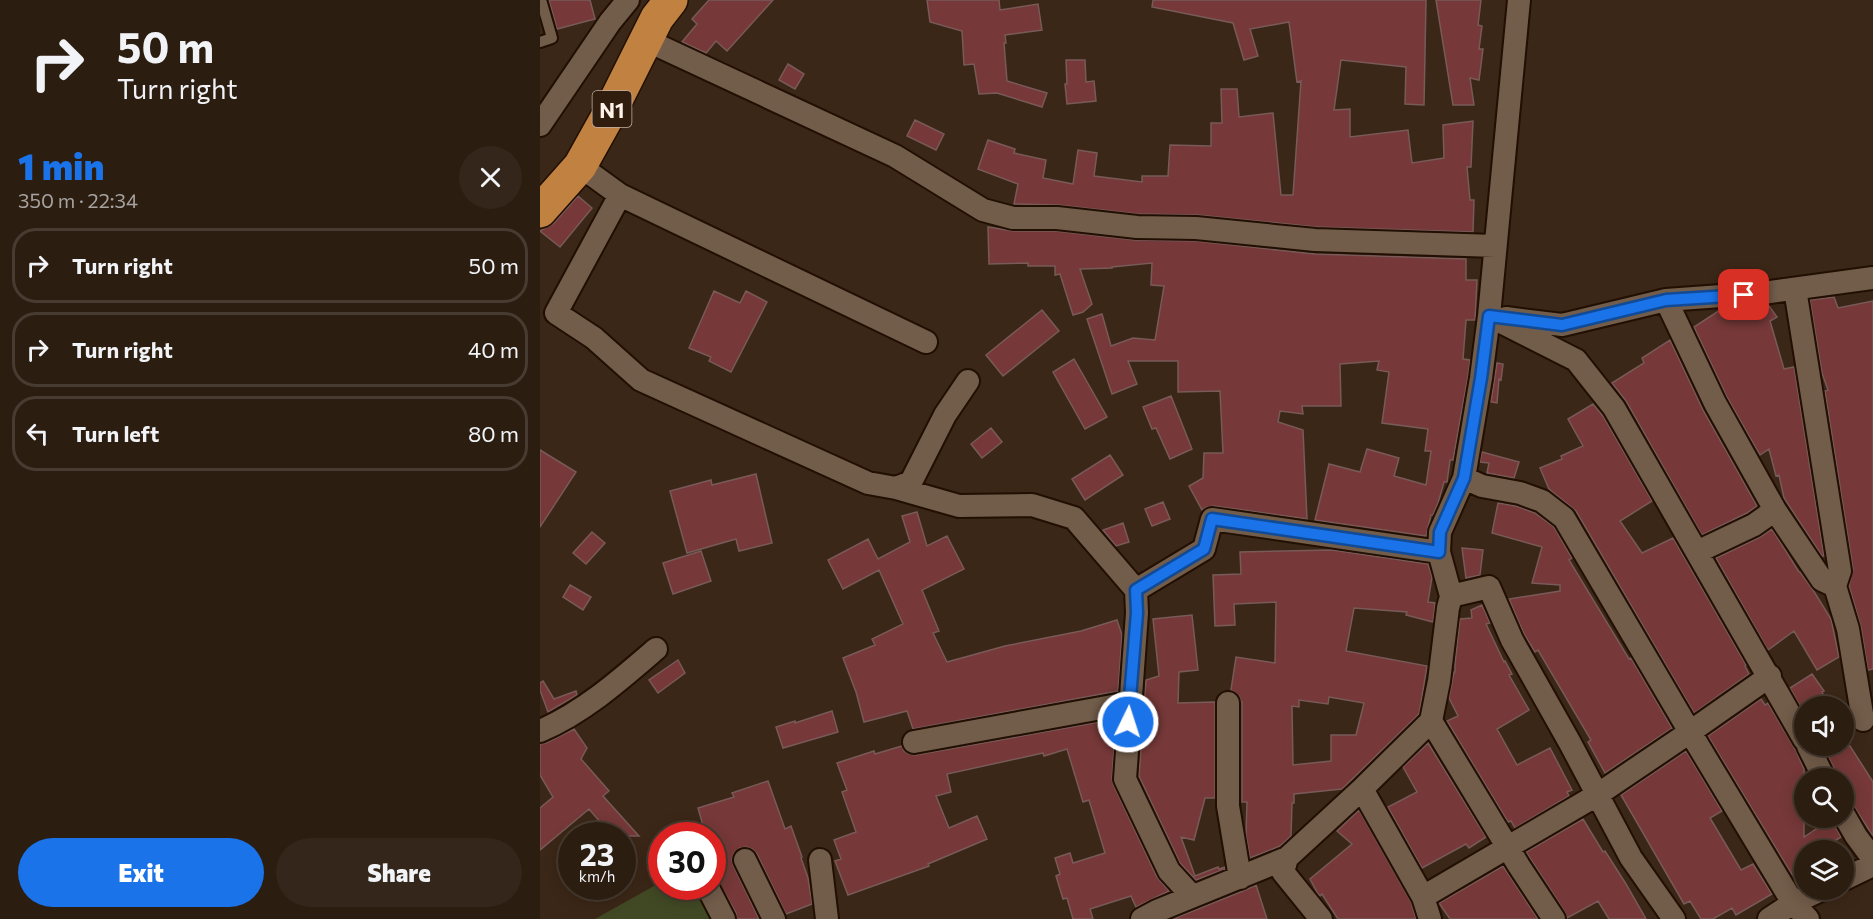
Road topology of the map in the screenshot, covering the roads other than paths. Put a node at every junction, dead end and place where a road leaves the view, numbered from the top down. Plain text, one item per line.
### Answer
1 (628, 0) edge
2 (671, 0) edge
3 (1519, 0) edge
4 (540, 3) edge
5 (646, 39) junction
6 (540, 42) edge
7 (540, 125) edge
8 (580, 166) junction
9 (620, 195) junction
10 (540, 211) edge
11 (1495, 246) junction
12 (1873, 278) edge
13 (1795, 288) junction
14 (1666, 300) junction
15 (1489, 316) junction
16 (926, 342) dead end
17 (968, 381) dead end
18 (1464, 478) junction
19 (896, 488) junction
20 (1775, 510) junction
21 (1439, 552) junction
22 (1697, 552) junction
23 (1835, 586) junction
24 (1136, 590) junction
25 (1451, 596) junction
26 (656, 649) dead end
27 (1770, 676) junction
28 (1228, 703) dead end
29 (1129, 704) junction
30 (1794, 720) edge
31 (1863, 720) dead end
32 (1431, 721) junction
33 (540, 731) edge
34 (1690, 732) junction
35 (914, 742) dead end
36 (1362, 789) junction
37 (1597, 795) junction
38 (1851, 828) edge
39 (1508, 848) junction
40 (1287, 858) junction
41 (1873, 859) edge
42 (745, 860) dead end
43 (820, 860) dead end
44 (1873, 865) edge
45 (1854, 874) edge
46 (1240, 878) junction
47 (1192, 897) junction
48 (1424, 897) junction
49 (714, 900) edge
50 (1811, 900) edge
51 (1800, 911) edge
52 (724, 919) edge
53 (774, 919) edge
54 (827, 919) edge
55 (1142, 919) edge
56 (1321, 919) edge
57 (1430, 919) edge
58 (1554, 919) edge
59 (1674, 919) edge
60 (1769, 919) edge

1 - 7 street
2 - 5 highway, N1
3 - 11 street
4 - 6 lane
5 - 8 highway, N1
5 - 11 street
8 - 9 street
8 - 10 highway, N1
9 - 16 street
9 - 19 street
11 - 15 street
12 - 13 street
13 - 14 street
13 - 23 street
14 - 15 street
14 - 20 street
15 - 18 street
15 - 22 street
17 - 19 street
18 - 21 street
18 - 34 street
19 - 24 street
20 - 22 street
20 - 23 street
21 - 24 street
21 - 25 street
22 - 27 street
23 - 31 street
24 - 29 street
25 - 32 street
25 - 37 street
26 - 33 street
27 - 30 street
27 - 34 street
28 - 46 street
29 - 35 street
29 - 47 street
32 - 36 street
32 - 39 street
34 - 37 street
34 - 51 street
36 - 40 street
36 - 48 street
37 - 39 street
37 - 59 street
38 - 41 street
39 - 48 street
39 - 58 street
40 - 46 street
40 - 56 street
42 - 53 street
43 - 54 street
44 - 45 street
46 - 47 street
47 - 55 street
48 - 57 street
49 - 52 street
50 - 51 street
51 - 60 street

